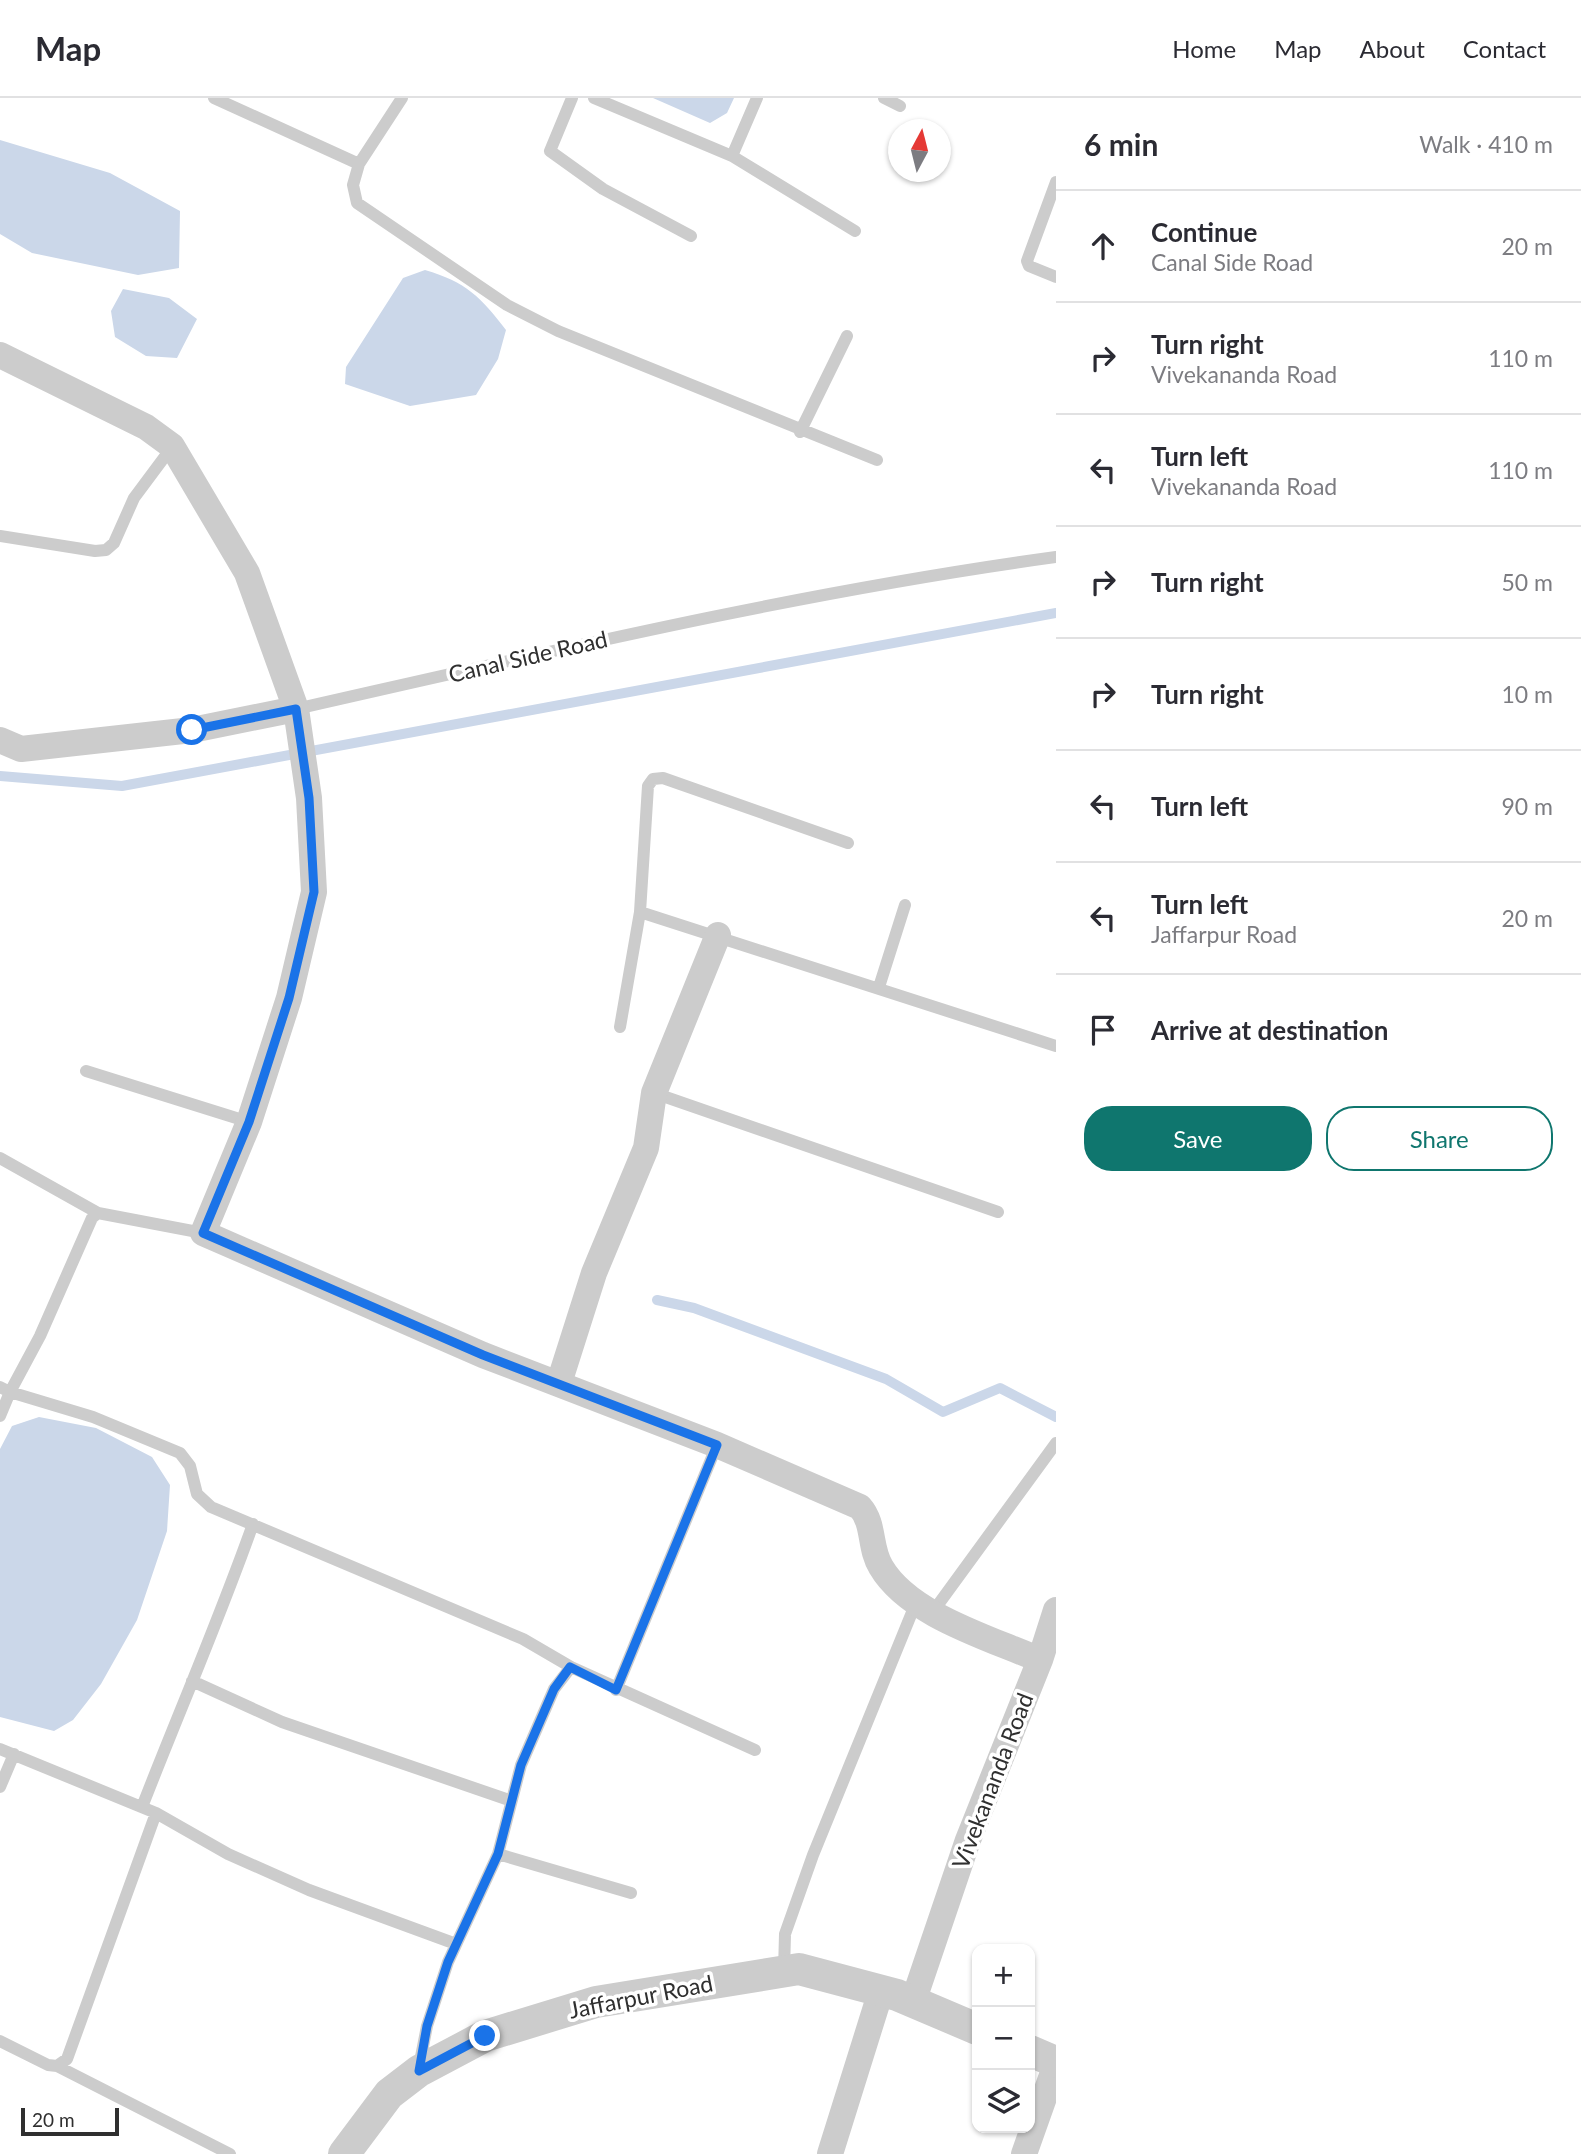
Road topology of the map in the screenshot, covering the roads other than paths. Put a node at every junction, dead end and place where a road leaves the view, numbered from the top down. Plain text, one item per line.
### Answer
1 (214, 98) edge
2 (402, 98) edge
3 (572, 98) edge
4 (594, 98) edge
5 (757, 98) edge
6 (884, 98) edge
7 (900, 106) dead end
8 (732, 156) junction
9 (359, 164) junction
10 (1056, 182) edge
11 (855, 231) dead end
12 (691, 236) dead end
13 (1056, 277) edge
14 (847, 336) dead end
15 (0, 355) edge
16 (800, 432) junction
17 (172, 446) junction
18 (877, 460) dead end
19 (0, 536) edge
20 (1056, 557) edge
21 (297, 716) junction
22 (0, 740) edge
23 (848, 843) dead end
24 (905, 905) dead end
25 (640, 912) junction
26 (718, 935) junction
27 (879, 987) junction
28 (620, 1027) dead end
29 (1056, 1046) edge
30 (86, 1071) dead end
31 (654, 1093) junction
32 (249, 1122) junction
33 (0, 1158) edge
34 (998, 1212) dead end
35 (98, 1213) junction
36 (203, 1233) junction
37 (559, 1383) junction
38 (5, 1390) edge
39 (0, 1416) edge
40 (1056, 1443) edge
41 (717, 1445) junction
42 (253, 1524) junction
43 (924, 1609) junction
44 (1056, 1611) edge
45 (1040, 1660) junction
46 (570, 1667) junction
47 (192, 1681) junction
48 (616, 1690) junction
49 (0, 1749) edge
50 (755, 1750) dead end
51 (14, 1754) junction
52 (0, 1787) edge
53 (509, 1800) junction
54 (142, 1807) junction
55 (156, 1813) junction
56 (498, 1854) junction
57 (631, 1893) dead end
58 (456, 1944) junction
59 (783, 1971) junction
60 (881, 1991) junction
61 (913, 2002) junction
62 (972, 2027) edge
63 (0, 2041) edge
64 (1048, 2057) edge
65 (57, 2066) junction
66 (419, 2071) junction
67 (230, 2154) edge
68 (344, 2154) edge
69 (830, 2154) edge
70 (1024, 2154) edge

1 - 9 lane
2 - 9 lane
3 - 12 lane
4 - 8 lane
5 - 8 lane
6 - 7 lane
8 - 11 lane
9 - 16 lane
10 - 13 lane
14 - 16 lane
15 - 17 street
16 - 18 lane
17 - 19 lane
17 - 21 street
20 - 21 lane, Canal Side Road
21 - 22 street, Canal Side Road
21 - 32 street
23 - 25 lane
24 - 27 lane
25 - 26 lane
25 - 28 lane
26 - 27 lane
26 - 31 street
27 - 29 lane
30 - 32 lane
31 - 34 lane
31 - 37 street
32 - 36 street
33 - 35 lane
35 - 36 lane
35 - 38 lane
36 - 37 street
37 - 41 street
38 - 39 lane
38 - 42 lane
40 - 43 lane
41 - 43 street
41 - 48 lane
42 - 46 lane
42 - 47 lane
43 - 45 street
43 - 59 lane
44 - 45 street, Vivekananda Road
45 - 61 street, Vivekananda Road
46 - 48 lane
46 - 53 lane
47 - 53 lane
47 - 54 lane
48 - 50 lane
49 - 51 lane
51 - 52 lane
51 - 54 lane
53 - 56 lane
54 - 55 lane
55 - 58 lane
55 - 65 lane
56 - 57 lane
56 - 58 lane
58 - 66 lane
59 - 60 street, Jaffarpur Road
59 - 66 street, Jaffarpur Road
60 - 61 street, Jaffarpur Road
60 - 69 street
61 - 62 street, Jaffarpur Road
63 - 65 lane
64 - 70 street
65 - 67 lane
66 - 68 street, Jaffarpur Road

